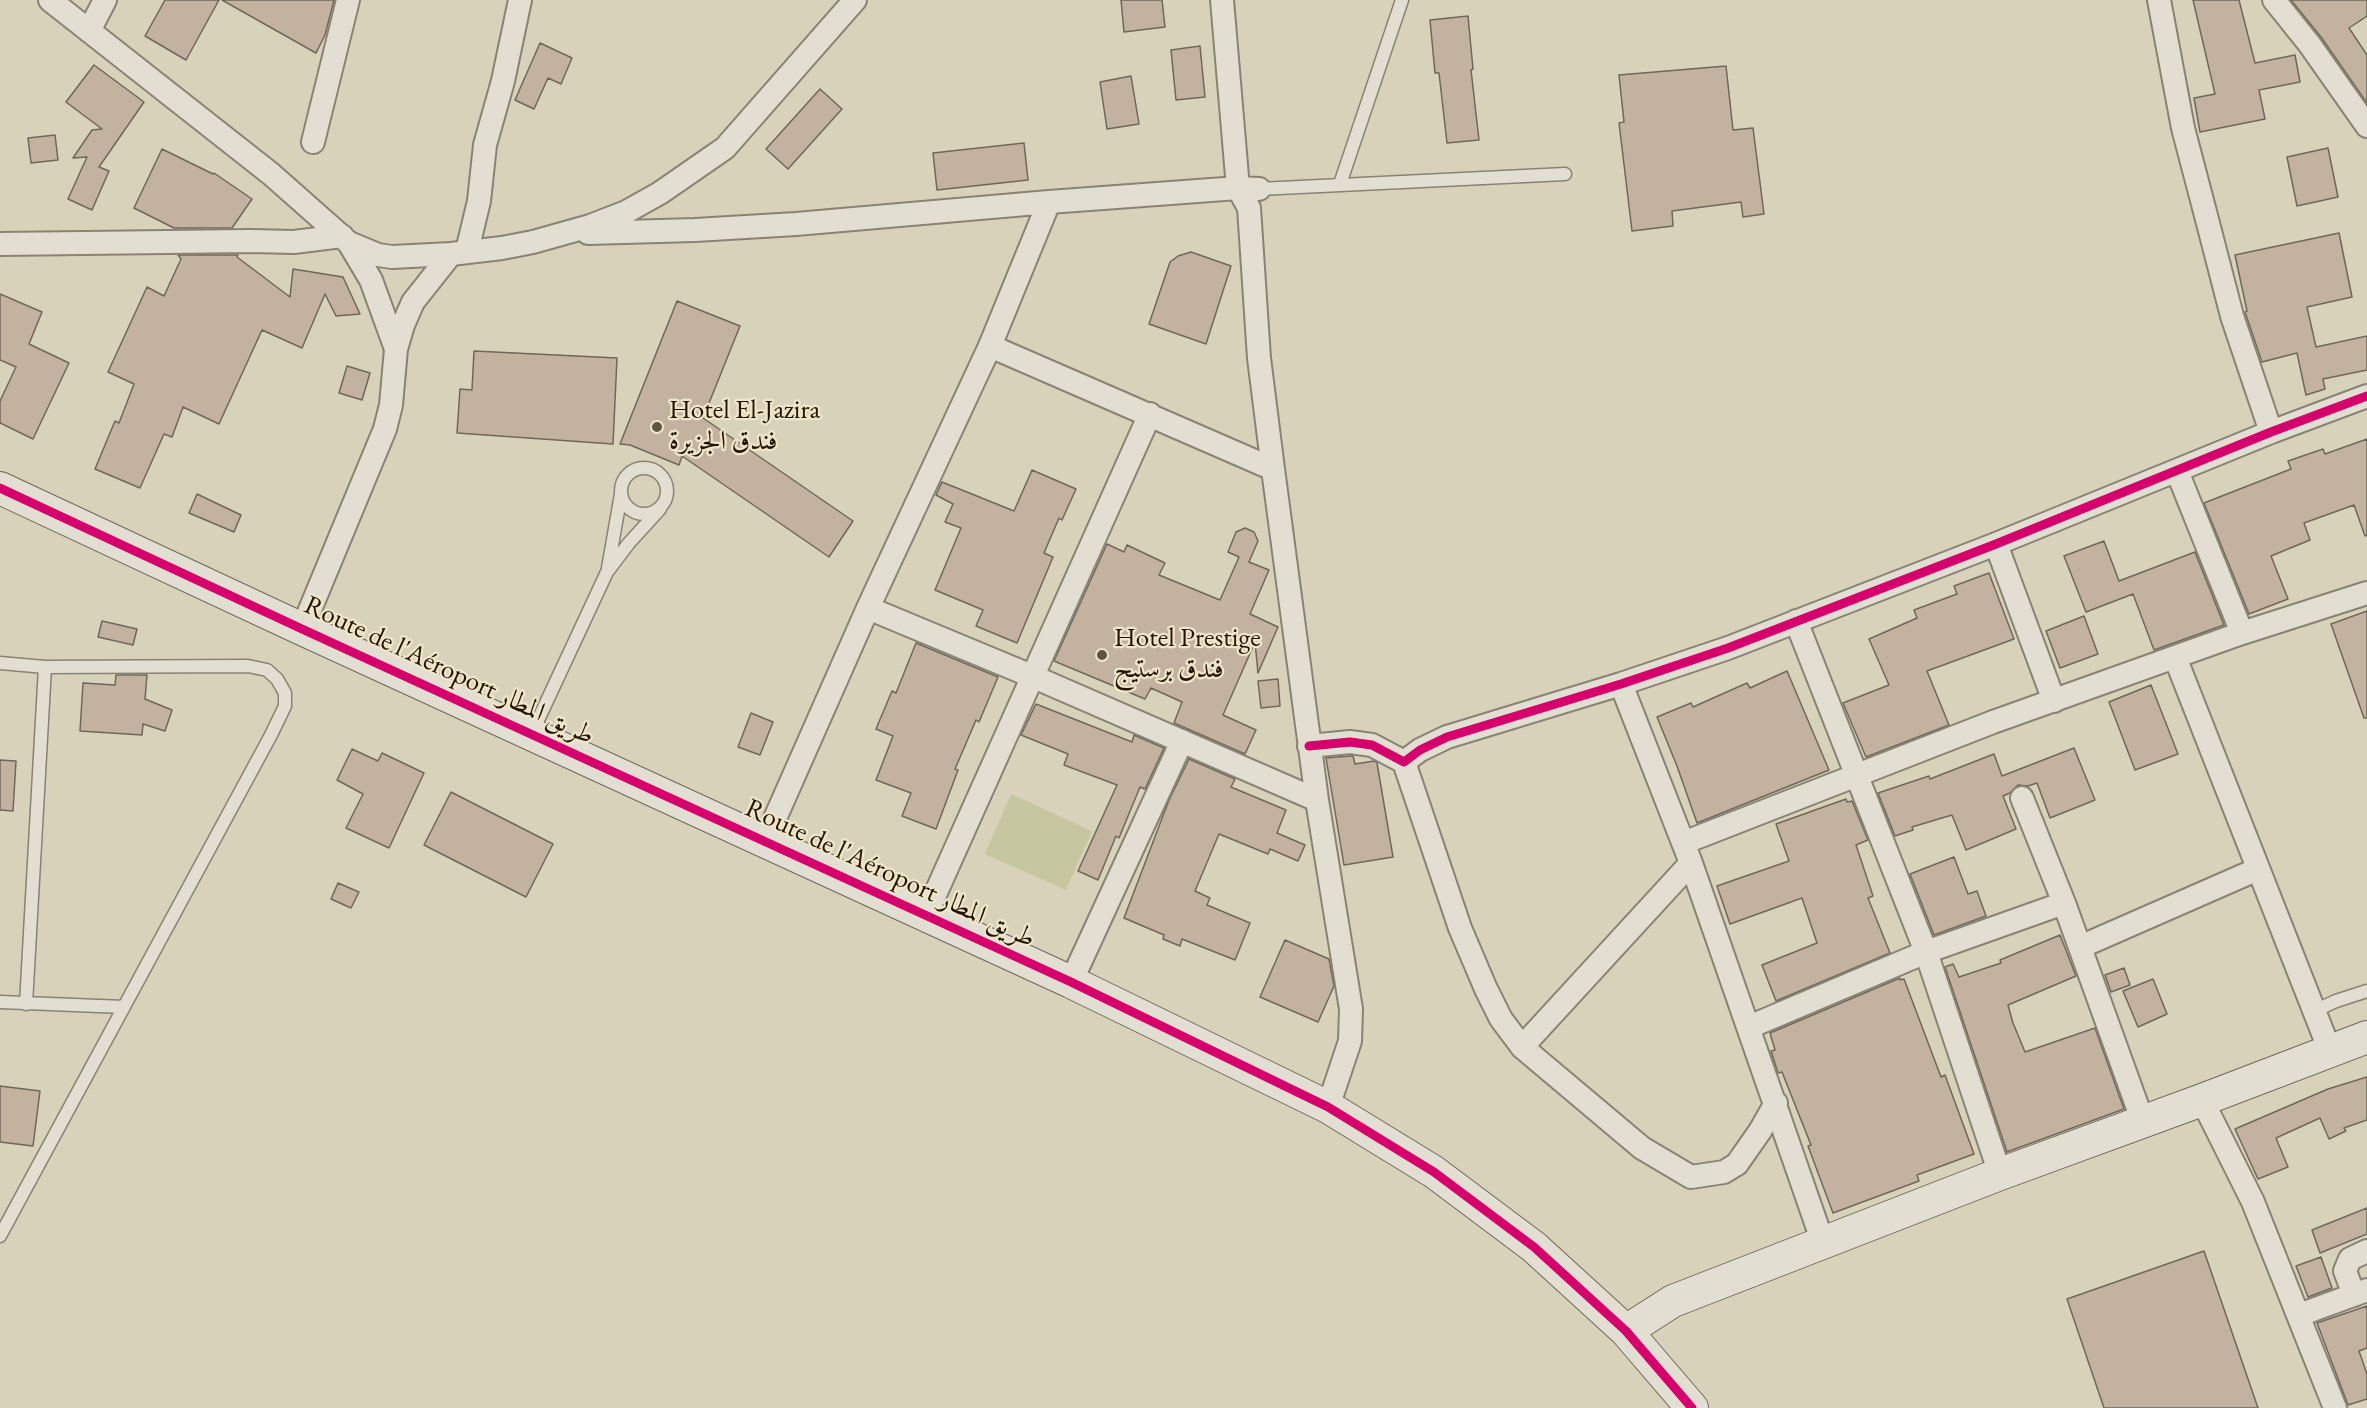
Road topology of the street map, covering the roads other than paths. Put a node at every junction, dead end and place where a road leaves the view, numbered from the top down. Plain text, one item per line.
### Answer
1 (50, 0) edge
2 (105, 0) edge
3 (348, 0) edge
4 (520, 0) edge
5 (855, 0) edge
6 (1222, 0) edge
7 (1402, 0) edge
8 (2159, 0) edge
9 (2274, 0) edge
10 (89, 31) junction
11 (2367, 126) edge
12 (313, 142) dead end
13 (1565, 174) dead end
14 (1340, 184) junction
15 (1249, 189) junction
16 (1049, 202) junction
17 (564, 233) junction
18 (346, 239) junction
19 (0, 244) edge
20 (459, 253) junction
21 (990, 346) junction
22 (396, 349) junction
23 (2367, 396) edge
24 (1150, 414) junction
25 (2271, 432) junction
26 (1273, 469) junction
27 (2178, 471) junction
28 (0, 488) edge
29 (621, 494) junction
30 (660, 509) junction
31 (1996, 544) junction
32 (607, 572) junction
33 (2366, 597) edge
34 (868, 608) junction
35 (1796, 621) junction
36 (302, 629) junction
37 (2242, 633) junction
38 (2175, 657) junction
39 (0, 663) edge
40 (45, 668) junction
41 (1034, 677) junction
42 (1621, 684) junction
43 (2054, 701) junction
44 (531, 734) junction
45 (1182, 741) junction
46 (1309, 746) junction
47 (1404, 762) junction
48 (1858, 773) junction
49 (2022, 798) dead end
50 (1317, 800) junction
51 (765, 841) junction
52 (1687, 853) junction
53 (2258, 869) junction
54 (2064, 903) junction
55 (925, 917) junction
56 (2080, 947) junction
57 (1926, 952) junction
58 (1071, 982) junction
59 (2367, 992) edge
60 (0, 1002) edge
61 (26, 1005) junction
62 (124, 1007) junction
63 (2314, 1011) junction
64 (1749, 1027) junction
65 (2367, 1037) edge
66 (1522, 1047) junction
67 (2330, 1051) junction
68 (2202, 1100) junction
69 (1776, 1103) junction
70 (1328, 1107) junction
71 (2143, 1122) junction
72 (2000, 1174) junction
73 (0, 1236) edge
74 (1823, 1243) junction
75 (2367, 1251) edge
76 (2361, 1293) edge
77 (2299, 1315) junction
78 (1626, 1331) junction
79 (1692, 1408) edge
80 (2334, 1408) edge

1 - 10 street
2 - 10 street
3 - 12 street
4 - 20 street
5 - 17 street
6 - 15 street
7 - 14 lane
8 - 25 street
9 - 11 street
10 - 18 street
13 - 14 lane
14 - 15 lane
15 - 16 street
15 - 26 street
16 - 17 street
16 - 21 street
17 - 20 street
18 - 19 street
18 - 20 street
18 - 22 street
20 - 22 street
21 - 24 street
21 - 34 street
22 - 36 street
23 - 25 street
24 - 26 street
24 - 41 street
25 - 27 street
26 - 46 street
27 - 31 street
27 - 37 street
28 - 36 street, Route de l'Aéroport طريق المطار
29 - 30 lane
29 - 30 lane
29 - 32 lane
30 - 32 lane
31 - 35 street
31 - 43 street
32 - 44 lane
33 - 37 street
34 - 41 street
34 - 51 street
35 - 42 street
35 - 48 street
36 - 44 street, Route de l'Aéroport طريق المطار
37 - 38 street
38 - 43 street
38 - 53 street
39 - 40 lane
40 - 61 lane
40 - 62 lane
41 - 45 street
41 - 55 street
42 - 47 street
42 - 52 street
43 - 48 street
44 - 51 street, Route de l'Aéroport طريق المطار
45 - 50 street
45 - 58 street
46 - 47 street
46 - 50 street
47 - 66 street
48 - 52 street
48 - 57 street
49 - 54 street
50 - 70 street
51 - 55 street, Route de l'Aéroport طريق المطار
52 - 64 street
52 - 66 street
53 - 56 street
53 - 63 street
54 - 56 street
54 - 57 street
55 - 58 street, Route de l'Aéroport طريق المطار
56 - 71 street
57 - 64 street
57 - 72 street
58 - 70 street, Route de l'Aéroport طريق المطار
59 - 63 lane
60 - 61 lane
61 - 62 lane
62 - 73 lane
63 - 67 street
64 - 69 street
65 - 67 street
66 - 69 street
67 - 68 street
68 - 71 street
68 - 77 street
69 - 74 street
70 - 78 street, Route de l'Aéroport طريق المطار
71 - 72 street
72 - 74 street
74 - 78 street
75 - 76 street
76 - 77 street
77 - 80 street
78 - 79 street, Route de l'Aéroport طريق المطار

